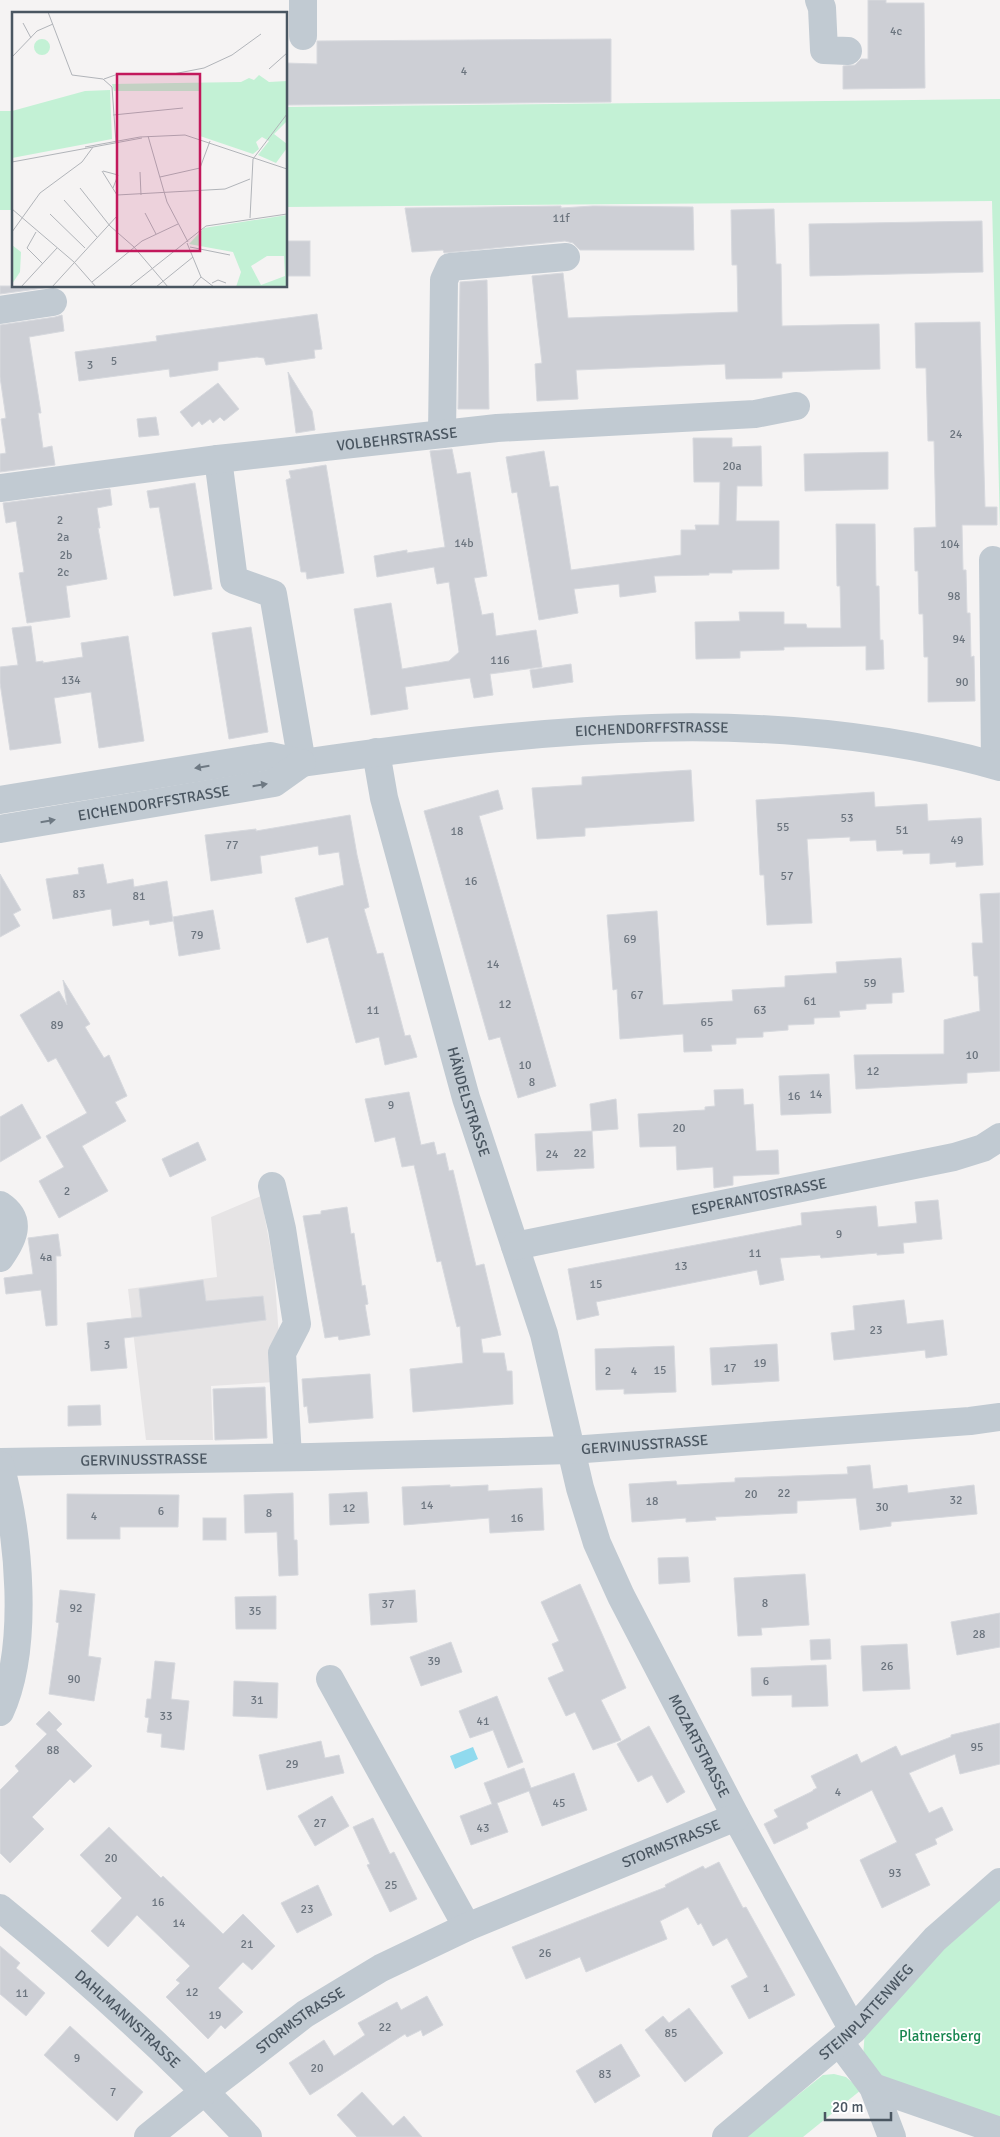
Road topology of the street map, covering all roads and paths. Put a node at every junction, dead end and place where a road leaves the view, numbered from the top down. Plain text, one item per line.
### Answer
1 (303, 0) edge
2 (819, 0) edge
3 (303, 36) dead end
4 (848, 51) dead end
5 (566, 257) dead end
6 (53, 302) dead end
7 (0, 310) edge
8 (796, 406) dead end
9 (442, 434) junction
10 (218, 459) junction
11 (0, 488) edge
12 (993, 560) dead end
13 (376, 752) junction
14 (302, 763) junction
15 (998, 766) edge
16 (0, 800) edge
17 (0, 829) edge
18 (1000, 1138) edge
19 (272, 1186) dead end
20 (0, 1205) edge
21 (514, 1246) junction
22 (0, 1258) edge
23 (1000, 1418) edge
24 (571, 1450) junction
25 (288, 1458) junction
26 (0, 1463) edge
27 (330, 1678) dead end
28 (0, 1712) edge
29 (736, 1817) junction
30 (1000, 1882) edge
31 (0, 1908) edge
32 (467, 1926) junction
33 (846, 2036) junction
34 (873, 2087) junction
35 (205, 2091) junction
36 (1000, 2131) edge
37 (148, 2137) edge
38 (248, 2137) edge
39 (726, 2137) edge
40 (892, 2137) edge

1 - 3 street
2 - 4 street
5 - 9 street
6 - 7 street
8 - 9 street, VOLBEHRSTRASSE
9 - 10 street, VOLBEHRSTRASSE
10 - 11 street, VOLBEHRSTRASSE
10 - 14 street
12 - 15 street
13 - 14 street, EICHENDORFFSTRASSE
13 - 15 street, EICHENDORFFSTRASSE
13 - 21 street, HÄNDELSTRASSE
14 -> 16 street, EICHENDORFFSTRASSE
17 -> 14 street, EICHENDORFFSTRASSE
18 - 21 street, ESPERANTOSTRASSE
19 - 25 street
20 - 22 street
21 - 24 street, HÄNDELSTRASSE
23 - 24 street, GERVINUSSTRASSE
24 - 25 street, GERVINUSSTRASSE
24 - 29 street, MOZARTSTRASSE
25 - 26 street, GERVINUSSTRASSE
26 - 28 street
27 - 32 street
29 - 32 street, STORMSTRASSE
29 - 33 street, MOZARTSTRASSE
30 - 33 street, STEINPLATTENWEG
31 - 35 street, DAHLMANNSTRASSE
32 - 35 street, STORMSTRASSE
33 - 34 street, MOZARTSTRASSE
33 - 39 street, STEINPLATTENWEG
34 - 36 street
34 - 40 street, MOZARTSTRASSE
35 - 37 street, STORMSTRASSE
35 - 38 street, DAHLMANNSTRASSE

